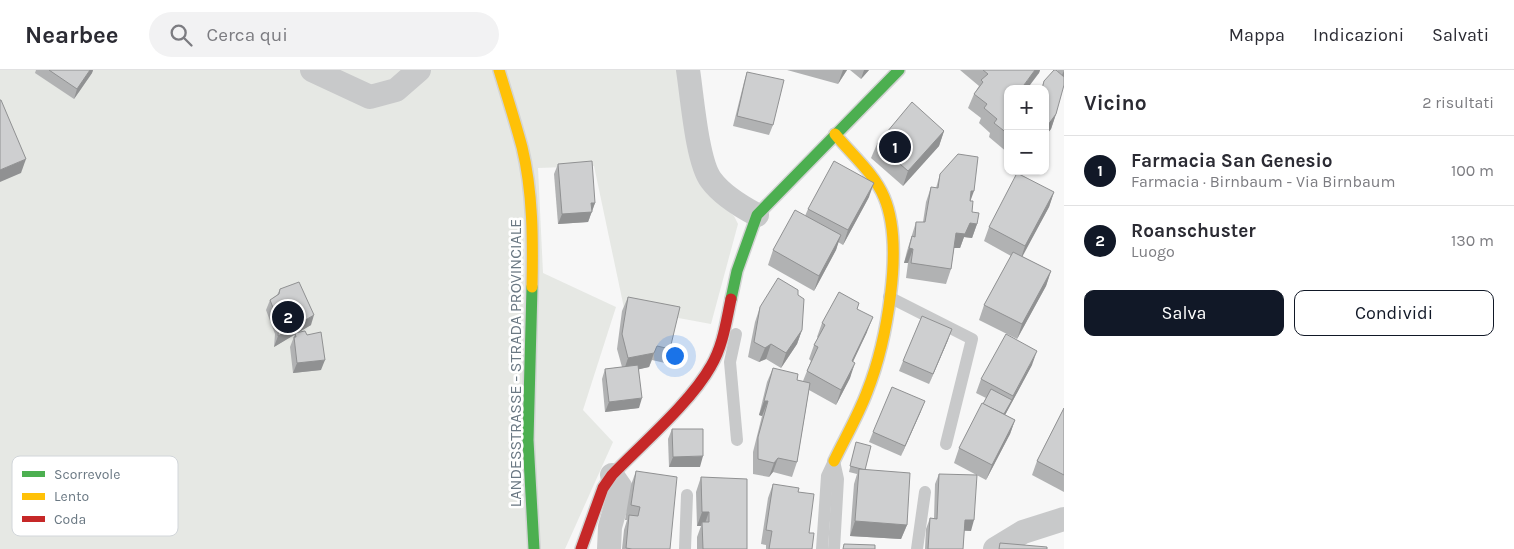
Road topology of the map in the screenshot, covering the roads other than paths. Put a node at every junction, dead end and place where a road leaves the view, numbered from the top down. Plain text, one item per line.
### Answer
1 (312, 70) edge
2 (419, 70) edge
3 (499, 70) edge
4 (688, 70) edge
5 (898, 70) edge
6 (835, 134) junction
7 (757, 215) junction
8 (737, 270) junction
9 (889, 297) junction
10 (737, 440) dead end
11 (946, 444) dead end
12 (834, 461) junction
13 (612, 475) junction
14 (925, 492) dead end
15 (688, 495) dead end
16 (1064, 519) edge
17 (534, 549) edge
18 (581, 549) edge
19 (609, 549) edge
20 (685, 549) edge
21 (822, 549) edge
22 (834, 549) edge
23 (917, 549) edge
24 (995, 549) edge

1 - 2 street
3 - 17 street, LANDESSTRASSE - STRADA PROVINCIALE
4 - 7 street
5 - 6 street
6 - 7 street
6 - 9 street
7 - 8 street
8 - 10 lane
8 - 13 street
9 - 11 lane
9 - 12 street
12 - 21 lane
12 - 22 lane
13 - 18 street
13 - 19 street
14 - 23 lane
15 - 20 lane
16 - 24 street

